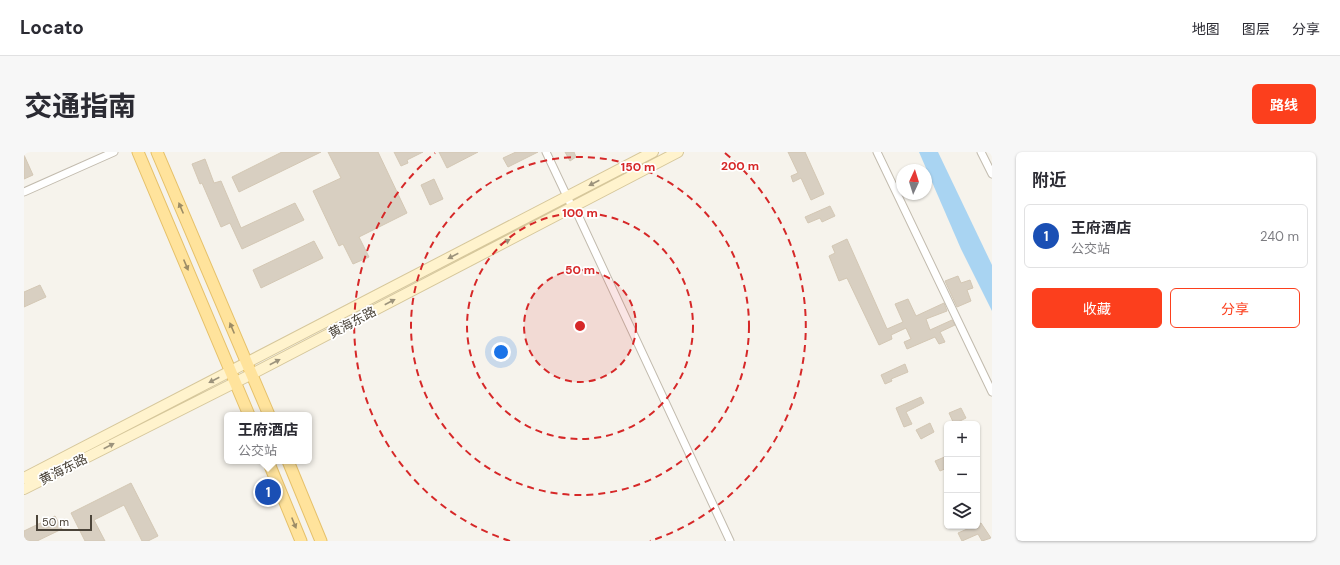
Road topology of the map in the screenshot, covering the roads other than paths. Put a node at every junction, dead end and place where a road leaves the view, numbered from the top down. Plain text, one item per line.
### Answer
1 (114, 152) edge
2 (138, 152) edge
3 (157, 152) edge
4 (546, 152) edge
5 (653, 152) edge
6 (678, 152) edge
7 (877, 152) edge
8 (982, 152) edge
9 (992, 174) edge
10 (24, 192) edge
11 (566, 197) junction
12 (572, 207) junction
13 (247, 363) junction
14 (231, 371) junction
15 (252, 374) junction
16 (236, 381) junction
17 (992, 392) edge
18 (248, 412) edge
19 (268, 412) edge
20 (269, 464) edge
21 (289, 464) edge
22 (24, 478) edge
23 (24, 489) edge
24 (301, 541) edge
25 (321, 541) edge
26 (730, 541) edge

1 - 10 street
2 -> 14 main road
13 -> 3 main road
4 - 11 street
5 -> 11 street, 黄海东路
6 - 12 street, 黄海东路
7 - 17 street
8 - 9 street
11 - 12 street
11 -> 13 street, 黄海东路
15 -> 12 street, 黄海东路
12 - 26 street
13 - 14 street, 黄海东路
13 - 15 main road
14 - 16 main road
14 -> 22 street, 黄海东路
15 - 16 street, 黄海东路
15 - 19 main road
16 - 18 main road
23 -> 16 street, 黄海东路
20 -> 24 main road
21 - 25 main road

